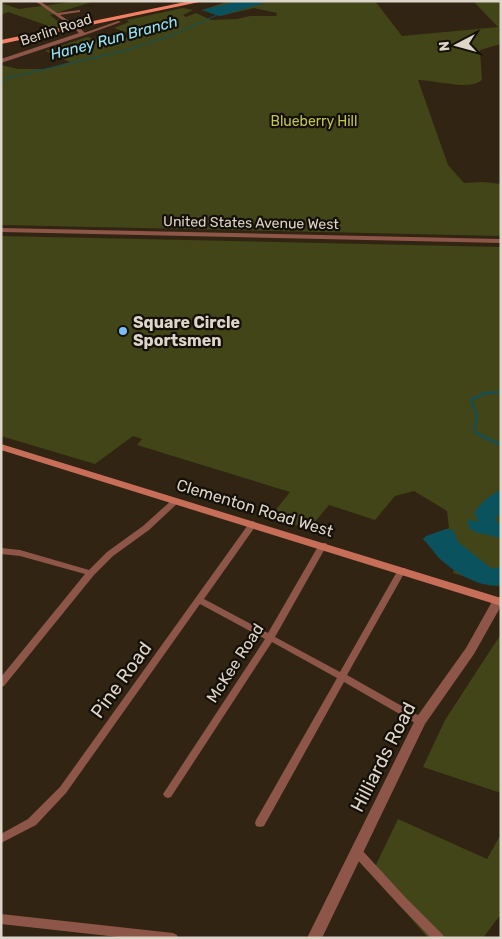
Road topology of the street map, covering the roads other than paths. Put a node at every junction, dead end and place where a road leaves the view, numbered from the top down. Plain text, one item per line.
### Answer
1 (37, 1) edge
2 (201, 1) edge
3 (79, 11) dead end
4 (57, 14) junction
5 (119, 22) dead end
6 (76, 27) junction
7 (84, 34) junction
8 (1, 42) edge
9 (1, 61) edge
10 (1, 230) edge
11 (501, 241) edge
12 (1, 446) edge
13 (176, 501) junction
14 (253, 524) junction
15 (323, 545) junction
16 (1, 551) edge
17 (402, 570) junction
18 (91, 573) junction
19 (200, 600) junction
20 (500, 601) edge
21 (270, 638) junction
22 (343, 677) junction
23 (1, 684) edge
24 (420, 721) junction
25 (168, 794) dead end
26 (260, 823) dead end
27 (1, 839) edge
28 (357, 852) junction
29 (1, 920) edge
30 (173, 938) edge
31 (314, 938) edge
32 (439, 938) edge

1 - 4 street
2 - 6 main road
3 - 4 street
4 - 6 street
5 - 7 street, Berlin Road
6 - 7 street
6 - 8 main road
7 - 9 street, Berlin Road
10 - 11 street, United States Avenue West
12 - 13 main road, Clementon Road West
13 - 14 main road, Clementon Road West
13 - 18 street
14 - 15 main road, Clementon Road West
14 - 19 street, Pine Road
15 - 17 main road, Clementon Road West
15 - 21 street, McKee Road
16 - 18 street
17 - 20 main road, Clementon Road West
17 - 22 street
18 - 23 street
19 - 21 street
19 - 27 street, Pine Road
20 - 24 street, Hilliards Road
21 - 22 street
21 - 25 street, McKee Road
22 - 24 street
22 - 26 street
24 - 28 street, Hilliards Road
28 - 31 street, Hilliards Road
28 - 32 street
29 - 30 street

